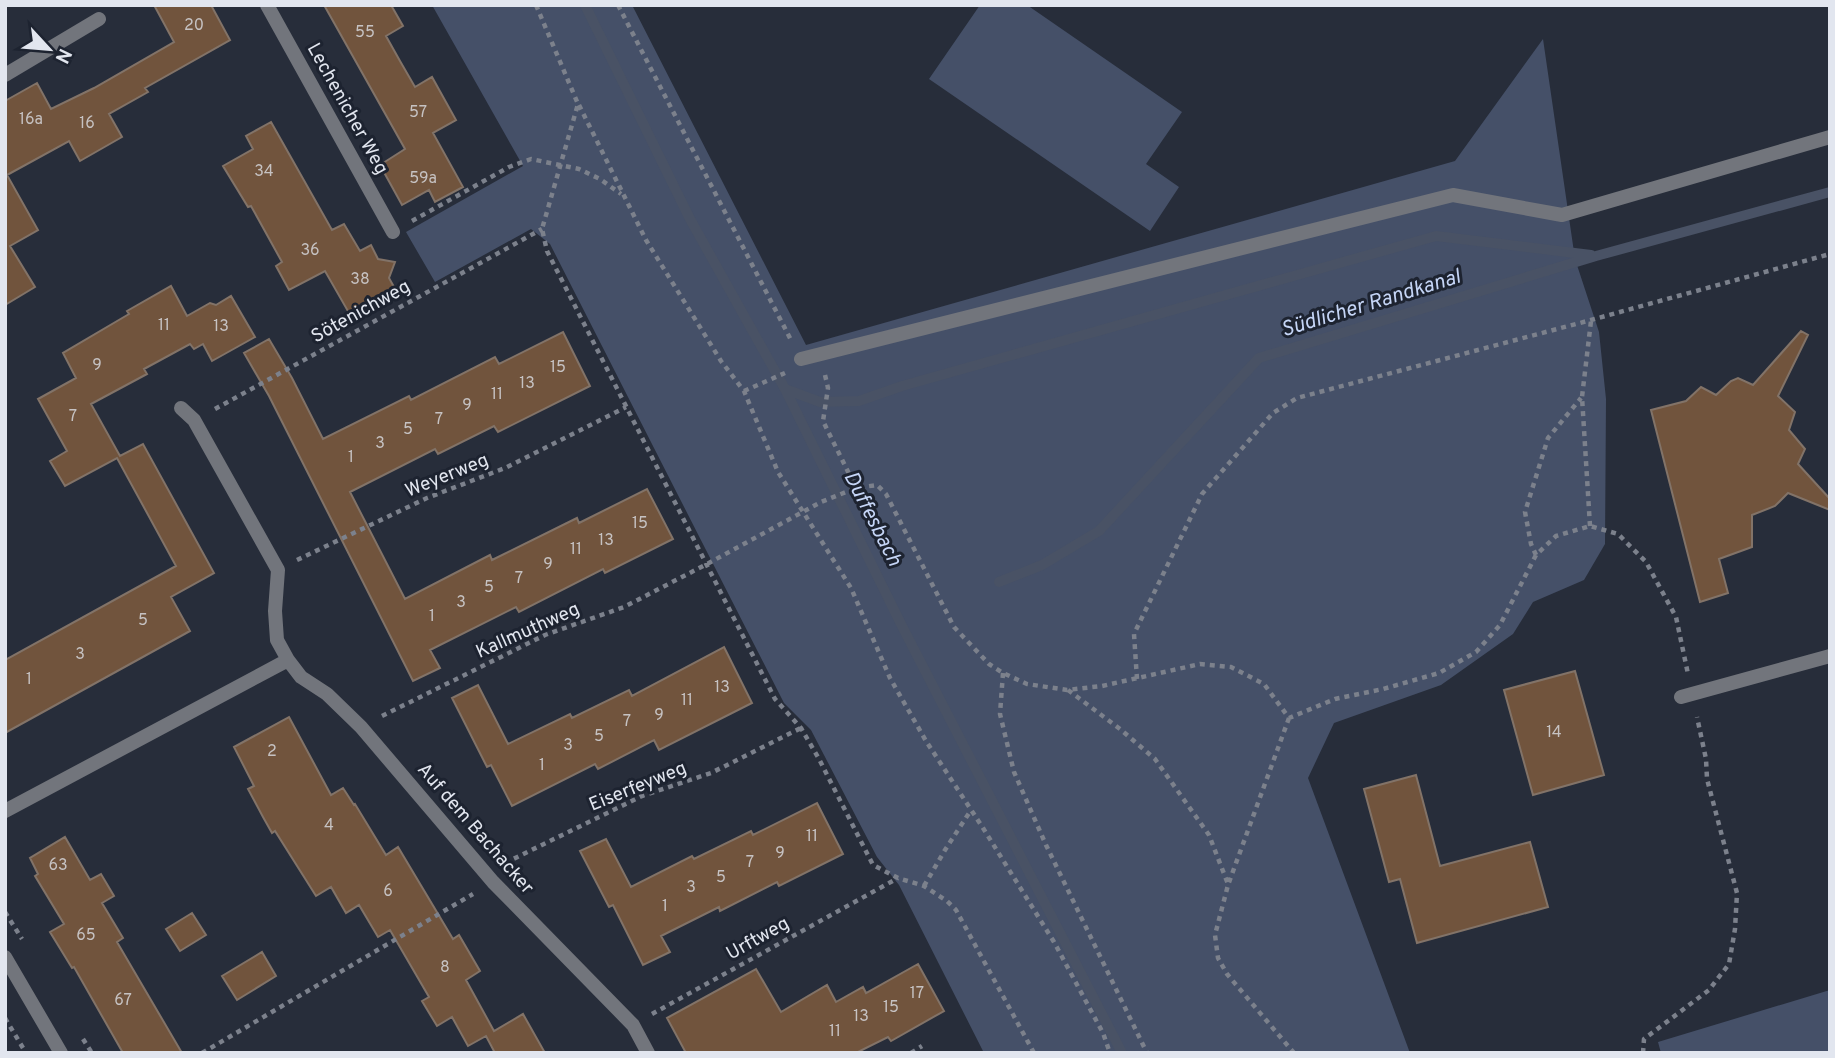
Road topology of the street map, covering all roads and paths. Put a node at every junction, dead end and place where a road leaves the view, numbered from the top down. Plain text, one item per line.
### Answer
1 (267, 5) edge
2 (536, 5) edge
3 (618, 5) edge
4 (99, 19) dead end
5 (5, 75) edge
6 (578, 104) junction
7 (1830, 137) edge
8 (559, 165) junction
9 (624, 196) junction
10 (542, 229) junction
11 (393, 232) joint
12 (1830, 254) edge
13 (1591, 320) junction
14 (801, 359) junction
15 (786, 372) dead end
16 (744, 391) junction
17 (1582, 397) junction
18 (626, 407) junction
19 (181, 408) dead end
20 (194, 420) junction
21 (856, 488) junction
22 (804, 512) junction
23 (1590, 526) junction
24 (1536, 555) junction
25 (707, 564) junction
26 (278, 570) junction
27 (1830, 656) edge
28 (288, 660) junction
29 (1003, 673) junction
30 (1137, 679) junction
31 (1067, 690) junction
32 (1686, 695) junction
33 (1289, 718) junction
34 (361, 727) junction
35 (801, 727) junction
36 (971, 810) junction
37 (5, 811) edge
38 (489, 877) junction
39 (898, 878) junction
40 (1228, 885) junction
41 (924, 886) junction
42 (5, 957) edge
43 (5, 1018) edge
44 (633, 1025) junction
45 (922, 1046) dead end
46 (26, 1053) edge
47 (61, 1053) edge
48 (202, 1053) edge
49 (648, 1053) edge
50 (911, 1053) edge
51 (1034, 1053) edge
52 (1110, 1053) edge
53 (1147, 1053) edge
54 (1294, 1053) edge
55 (1643, 1053) edge

1 - 11 street, Lechenicher Weg
2 - 6 path
3 - 14 path
4 - 5 street
6 - 8 path
6 - 9 path
7 - 14 street
8 - 9 path
8 - 10 path
8 - 11 path
9 - 16 path
10 - 18 path
10 - 20 path, Sötenichweg
12 - 13 path
13 - 17 path
13 - 30 path
14 - 21 path
15 - 16 path
16 - 22 path
17 - 23 path
17 - 24 path
18 - 25 path
18 - 26 path, Weyerweg
19 - 20 street
20 - 26 street
21 - 22 path, Kallmuthweg
21 - 29 path
22 - 25 path, Kallmuthweg
22 - 36 path
23 - 24 path
23 - 32 path
24 - 33 path
25 - 34 path, Kallmuthweg
25 - 35 path
26 - 28 street, Auf dem Bachacker
27 - 32 street
28 - 34 street, Auf dem Bachacker
28 - 37 street
29 - 31 path
29 - 53 path
30 - 31 path
30 - 33 path
31 - 40 path
32 - 55 path
33 - 40 path
34 - 38 street, Auf dem Bachacker
35 - 38 path, Eiserfeyweg
35 - 39 path
36 - 41 path
36 - 52 path
38 - 44 street, Auf dem Bachacker
38 - 48 path, Eiserfeyweg
39 - 41 path
39 - 44 path, Urftweg
40 - 54 path
41 - 51 path
42 - 47 street
43 - 46 path
44 - 49 street, Auf dem Bachacker
45 - 50 path

